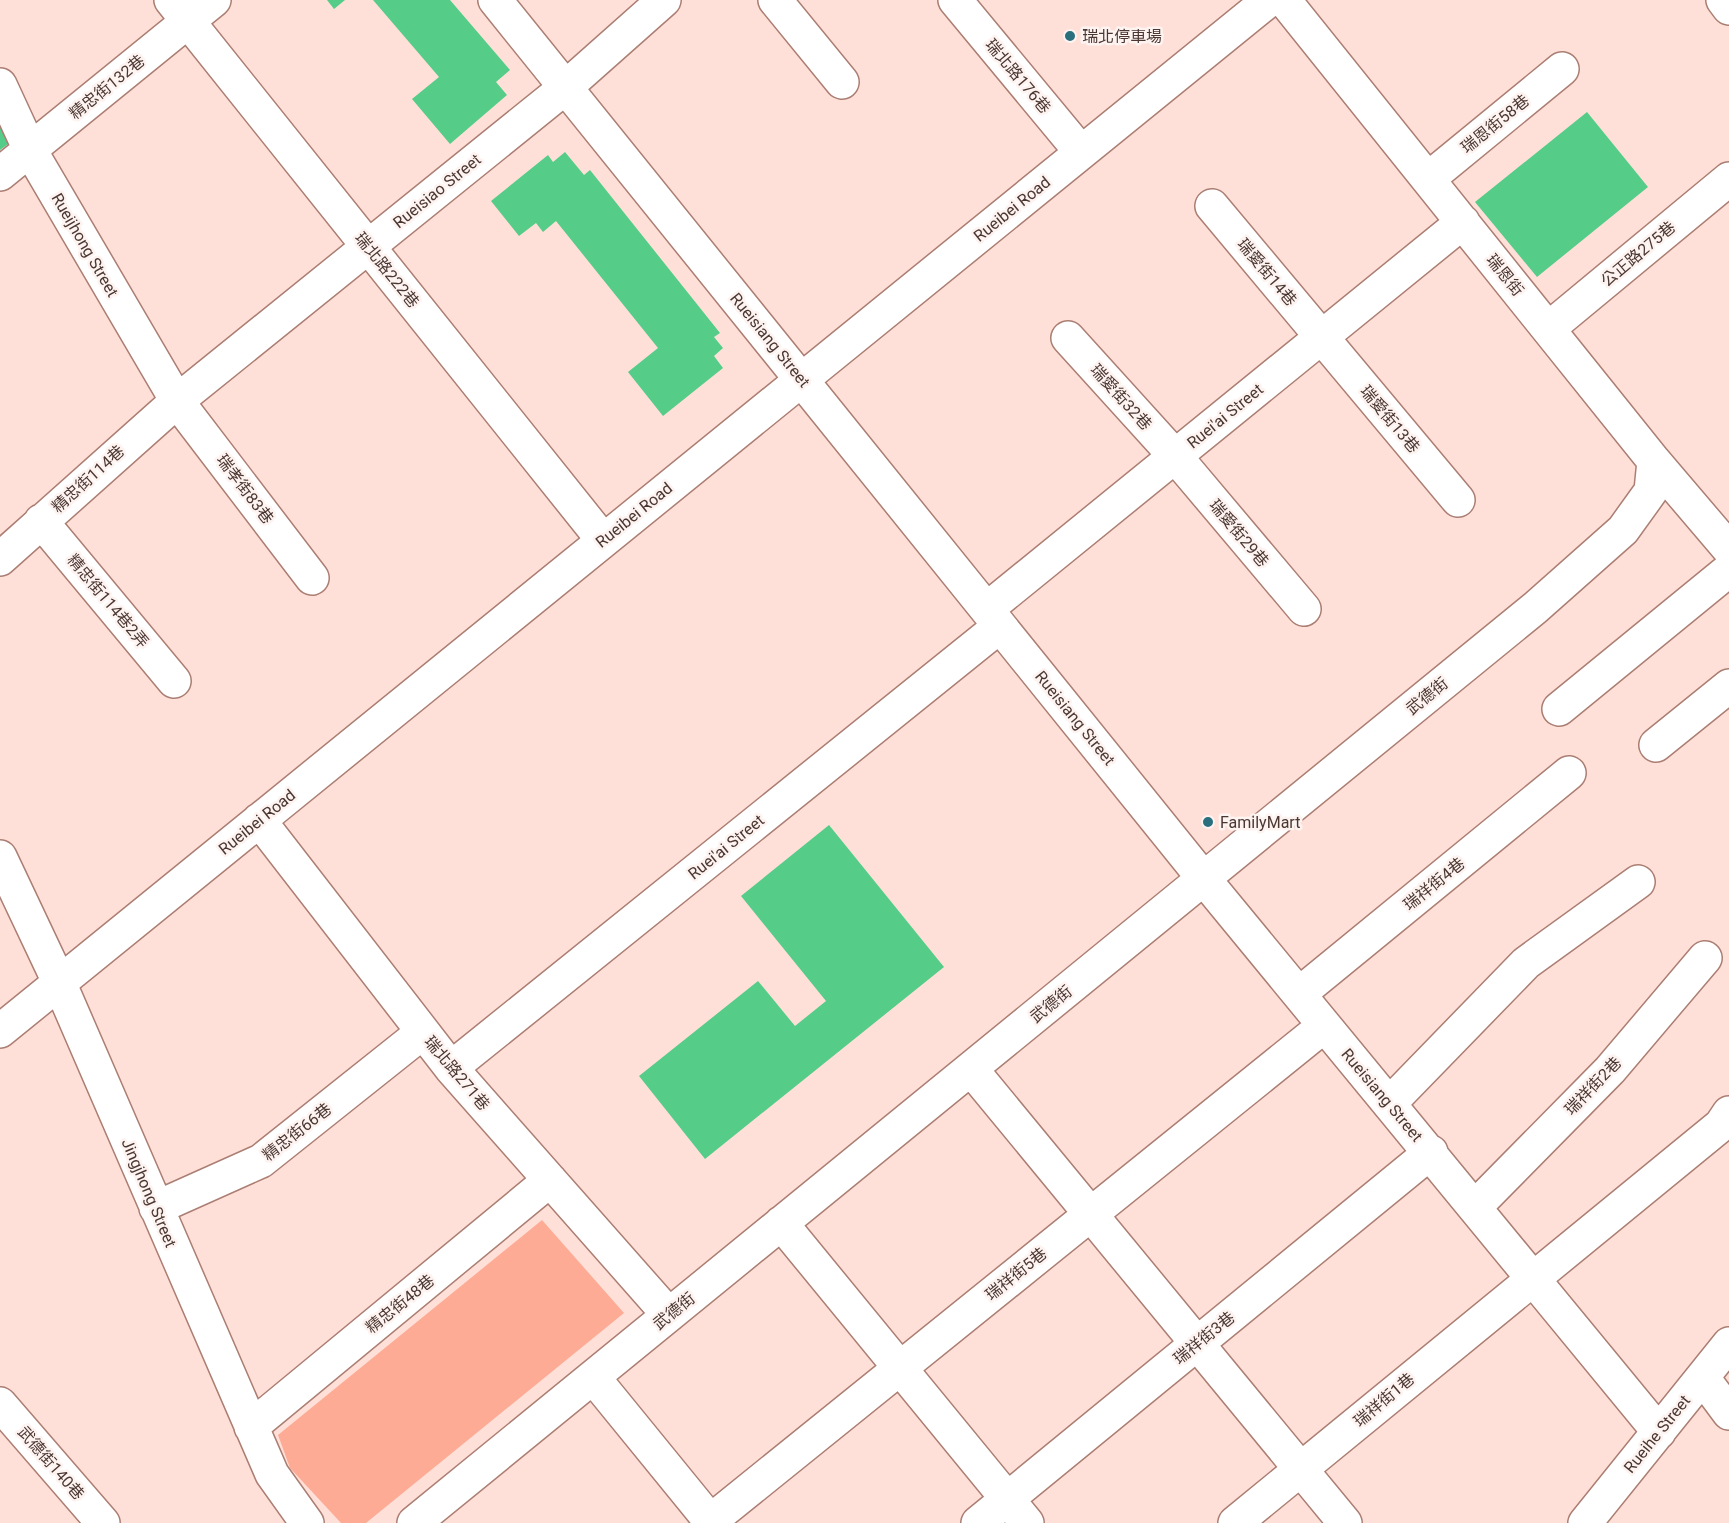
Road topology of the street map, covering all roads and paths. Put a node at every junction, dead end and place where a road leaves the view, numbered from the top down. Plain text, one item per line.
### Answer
1 (214, 0) edge
2 (495, 0) edge
3 (664, 0) edge
4 (776, 0) edge
5 (955, 0) edge
6 (1269, 0) edge
7 (1284, 0) edge
8 (1723, 0) edge
9 (1729, 8) edge
10 (179, 11) edge
11 (1562, 69) dead end
12 (842, 82) dead end
13 (0, 85) edge
14 (566, 87) junction
15 (30, 150) junction
16 (1081, 152) junction
17 (0, 174) edge
18 (1428, 179) junction
19 (1729, 179) edge
20 (1212, 206) dead end
21 (1463, 222) junction
22 (368, 247) junction
23 (1548, 329) junction
24 (1322, 337) junction
25 (1068, 338) dead end
26 (802, 379) junction
27 (177, 401) junction
28 (1175, 456) junction
29 (1654, 460) junction
30 (1458, 500) dead end
31 (41, 521) junction
32 (603, 540) junction
33 (1729, 549) edge
34 (0, 559) edge
35 (1729, 570) edge
36 (312, 578) dead end
37 (1304, 609) dead end
38 (994, 618) junction
39 (174, 681) dead end
40 (1729, 686) edge
41 (1559, 709) dead end
42 (1656, 745) dead end
43 (1569, 773) dead end
44 (259, 820) junction
45 (0, 857) edge
46 (1204, 879) junction
47 (1638, 882) dead end
48 (1705, 958) dead end
49 (59, 982) junction
50 (1299, 994) junction
51 (2, 1026) edge
52 (1324, 1026) junction
53 (423, 1032) junction
54 (451, 1068) junction
55 (971, 1069) junction
56 (1389, 1104) junction
57 (1729, 1113) edge
58 (1431, 1152) junction
59 (550, 1180) junction
60 (1474, 1207) junction
61 (156, 1208) junction
62 (1090, 1215) junction
63 (781, 1223) junction
64 (1533, 1277) junction
65 (669, 1315) junction
66 (1198, 1343) junction
67 (1729, 1344) edge
68 (899, 1369) junction
69 (593, 1377) junction
70 (1703, 1378) junction
71 (0, 1404) edge
72 (1729, 1413) edge
73 (251, 1427) junction
74 (1659, 1432) junction
75 (1301, 1469) junction
76 (1017, 1511) edge
77 (710, 1522) edge
78 (1581, 1522) edge
79 (103, 1523) edge
80 (307, 1523) edge
81 (414, 1523) edge
82 (978, 1523) edge
83 (1235, 1523) edge
84 (1345, 1523) edge

1 - 10 street, 精忠街132巷
2 - 14 street, Rueisiang Street
3 - 14 street, Rueisiao Street
4 - 12 street
5 - 16 street, 瑞北路176巷
6 - 16 street, Rueibei Road
7 - 18 street, 瑞恩街
8 - 9 street
10 - 15 street, 精忠街132巷
10 - 22 street, 瑞北路222巷
11 - 18 street, 瑞恩街58巷
13 - 15 street, Rueijhong Street
14 - 22 street, Rueisiao Street
14 - 26 street, Rueisiang Street
15 - 17 street, 精忠街132巷
15 - 27 street, Rueijhong Street
16 - 26 street, Rueibei Road
18 - 21 street, 瑞恩街
19 - 23 street, 公正路275巷
20 - 24 street, 瑞愛街14巷
21 - 23 street, 瑞恩街
21 - 24 street, Ruei'ai Street
22 - 27 street, Rueisiao Street
22 - 32 street, 瑞北路222巷
23 - 29 street, 瑞恩街
24 - 28 street, Ruei'ai Street
24 - 30 street, 瑞愛街13巷
25 - 28 street, 瑞愛街32巷
26 - 32 street, Rueibei Road
26 - 38 street, Rueisiang Street
27 - 31 street, 精忠街114巷
27 - 36 street, 瑞孝街83巷
28 - 37 street, 瑞愛街29巷
28 - 38 street, Ruei'ai Street
29 - 33 street, 瑞恩街
29 - 46 street, 武德街
31 - 34 street, 精忠街114巷
31 - 39 street, 精忠街114巷2弄
32 - 44 street, Rueibei Road
35 - 41 street
38 - 46 street, Rueisiang Street
38 - 54 street, Ruei'ai Street
40 - 42 street
43 - 50 street, 瑞祥街4巷
44 - 49 street, Rueibei Road
44 - 53 street, 瑞北路271巷
45 - 49 street, Jingjhong Street
46 - 50 street, Rueisiang Street
46 - 55 street, 武德街
47 - 56 street
48 - 60 street, 瑞祥街2巷
49 - 51 street, Rueibei Road
49 - 61 street, Jingjhong Street
50 - 52 street, Rueisiang Street
52 - 56 street, Rueisiang Street
52 - 62 street, 瑞祥街5巷
53 - 54 street, 瑞北路271巷
53 - 61 street, 精忠街66巷
54 - 59 street, 瑞北路271巷
55 - 62 street
55 - 63 street, 武德街
56 - 58 street, Rueisiang Street
57 - 64 street, 瑞祥街1巷
58 - 60 street, Rueisiang Street
58 - 66 street, 瑞祥街3巷
59 - 65 street, 瑞北路271巷
59 - 73 street, 精忠街48巷
60 - 64 street, Rueisiang Street
61 - 73 street, Jingjhong Street
62 - 66 street
62 - 68 street, 瑞祥街5巷
63 - 65 street, 武德街
63 - 68 street
64 - 74 street, Rueisiang Street
64 - 75 street, 瑞祥街1巷
65 - 69 street, 武德街
66 - 75 street
66 - 76 street, 瑞祥街3巷
67 - 70 street, Rueihe Street
68 - 76 street
68 - 77 street, 瑞祥街5巷
69 - 77 street
69 - 81 street, 武德街
70 - 72 street
70 - 74 street, Rueihe Street
71 - 79 street, 武德街140巷
73 - 80 street, Jingjhong Street
74 - 78 street, Rueihe Street
75 - 83 street, 瑞祥街1巷
75 - 84 street
76 - 82 street, 瑞祥街3巷

